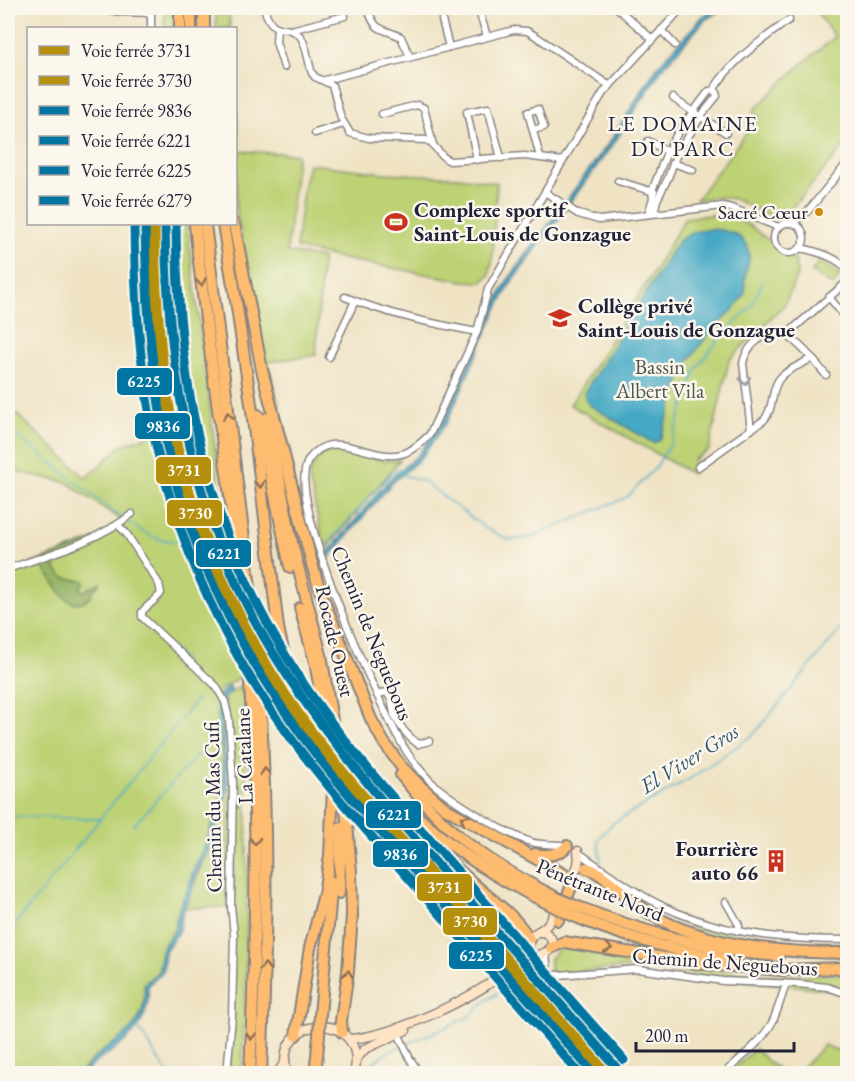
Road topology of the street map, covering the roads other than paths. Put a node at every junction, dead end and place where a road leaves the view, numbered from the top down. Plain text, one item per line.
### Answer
1 (98, 8) edge
2 (180, 8) edge
3 (190, 8) edge
4 (204, 8) edge
5 (211, 8) edge
6 (264, 8) edge
7 (369, 8) edge
8 (471, 8) edge
9 (478, 8) edge
10 (617, 8) edge
11 (682, 8) edge
12 (151, 10) edge
13 (345, 16) dead end
14 (789, 20) dead end
15 (151, 27) edge
16 (180, 27) edge
17 (191, 27) edge
18 (204, 27) edge
19 (211, 27) edge
20 (277, 28) junction
21 (290, 30) junction
22 (661, 30) junction
23 (487, 36) junction
24 (652, 39) junction
25 (675, 45) dead end
26 (449, 47) junction
27 (410, 57) junction
28 (284, 67) dead end
29 (324, 80) junction
30 (610, 86) junction
31 (714, 89) junction
32 (673, 98) dead end
33 (692, 112) junction
34 (382, 114) dead end
35 (701, 116) junction
36 (344, 124) junction
37 (533, 130) dead end
38 (315, 133) dead end
39 (726, 133) dead end
40 (648, 141) dead end
41 (434, 145) junction
42 (667, 152) junction
43 (501, 158) junction
44 (543, 159) junction
45 (477, 160) junction
46 (674, 160) junction
47 (562, 161) junction
48 (848, 162) edge
49 (693, 170) dead end
50 (556, 172) junction
51 (618, 181) dead end
52 (652, 191) junction
53 (545, 192) junction
54 (661, 195) junction
55 (808, 211) junction
56 (651, 214) junction
57 (758, 220) junction
58 (793, 223) junction
59 (144, 225) edge
60 (195, 225) edge
61 (205, 225) edge
62 (224, 225) edge
63 (232, 225) edge
64 (232, 225) edge
65 (778, 227) junction
66 (802, 229) junction
67 (774, 236) junction
68 (802, 245) junction
69 (848, 270) edge
70 (233, 280) junction
71 (848, 281) edge
72 (345, 297) dead end
73 (829, 297) junction
74 (355, 301) junction
75 (848, 321) edge
76 (477, 332) junction
77 (786, 335) junction
78 (329, 357) dead end
79 (812, 358) junction
80 (826, 375) dead end
81 (751, 430) junction
82 (166, 441) dead end
83 (698, 467) dead end
84 (132, 514) dead end
85 (118, 525) junction
86 (8, 569) edge
87 (319, 588) junction
88 (377, 695) junction
89 (335, 735) junction
90 (429, 741) dead end
91 (339, 784) junction
92 (516, 846) junction
93 (567, 846) junction
94 (580, 853) junction
95 (579, 872) junction
96 (555, 902) junction
97 (726, 902) dead end
98 (558, 920) joint
99 (738, 931) junction
100 (532, 939) junction
101 (848, 940) edge
102 (547, 953) junction
103 (846, 962) edge
104 (786, 984) junction
105 (848, 994) edge
106 (398, 1033) junction
107 (296, 1035) junction
108 (346, 1035) junction
109 (322, 1036) junction
110 (357, 1058) junction
111 (285, 1062) junction
112 (255, 1071) edge
113 (355, 1073) edge
114 (227, 1074) edge
115 (277, 1074) edge
116 (287, 1074) edge
117 (315, 1074) edge
118 (322, 1074) edge
119 (420, 1074) edge
120 (723, 1074) edge

1 - 12 street
2 - 16 highway
3 - 17 highway
4 - 18 highway
5 - 19 highway
6 - 20 street
7 - 27 street
8 - 26 street
9 - 23 street
10 - 24 street
11 - 22 street
12 - 15 street
13 - 21 street
14 - 31 street
20 - 21 street
20 - 28 street
21 - 29 street
22 - 24 street
22 - 25 street
23 - 26 street
23 - 30 street
24 - 30 street
26 - 27 street
27 - 29 street
29 - 36 street
30 - 47 street
31 - 33 street
31 - 35 street
32 - 33 street
33 - 35 street
33 - 42 street
34 - 41 street
35 - 39 street
35 - 46 street
36 - 38 street
36 - 41 street
37 - 44 street
40 - 42 street
41 - 45 street
42 - 46 street
42 - 52 street
43 - 44 street
43 - 45 street
43 - 45 street
44 - 47 street
44 - 50 street
46 - 49 street
46 - 54 street
47 - 50 street
48 - 55 street
50 - 53 street
51 - 52 street
52 - 54 street
52 - 56 street
53 - 56 street
53 - 76 street
54 - 56 street
55 - 58 street
55 - 66 street
56 - 57 street
57 - 65 street
57 - 67 street
58 - 65 street
58 - 66 street
59 - 82 street
60 -> 112 highway, La Catalane
112 -> 61 highway, La Catalane
62 - 70 highway
63 - 89 highway, Rocade Ouest
64 - 87 highway
65 - 67 street
66 - 68 street
67 - 68 street
68 - 69 street
70 -> 89 highway
70 - 91 highway, Rocade Ouest, bridge
71 - 73 street
72 - 74 street
73 - 75 street
73 - 77 street
74 - 76 street
74 - 78 street
76 - 88 street, Chemin de Neguebous
77 - 79 street
77 -> 81 street
79 - 80 street
79 - 81 street
81 - 83 street
84 - 85 street
85 - 86 street
85 - 114 street, Chemin du Mas Cufi
92 -> 87 highway
87 - 96 highway, Pénétrante Nord
88 - 90 street
88 - 93 street, Chemin de Neguebous
89 - 91 highway, Rocade Ouest, bridge
89 - 96 highway, Pénétrante Nord
89 - 100 highway
91 - 107 highway
108 -> 91 highway
91 - 109 highway, Rocade Ouest
92 - 93 highway
92 - 95 highway
93 - 94 main road
94 - 95 main road
94 - 99 street
95 - 98 highway
95 - 100 main road
95 - 103 highway
96 - 103 highway, Pénétrante Nord, bridge
97 - 99 street, Chemin de Neguebous
98 - 102 main road
99 - 101 street
100 - 102 main road
100 - 102 main road
100 - 108 main road
102 -> 103 highway
102 - 104 street, Chemin de Neguebous
102 - 106 main road
104 - 105 street, Chemin de Neguebous
104 - 120 street
106 - 110 main road
106 - 119 street
107 - 108 main road
107 - 111 main road
108 - 110 main road
109 - 117 highway, Rocade Ouest
109 - 118 highway, Rocade Ouest
110 - 113 main road
111 - 115 main road
111 - 116 main road

